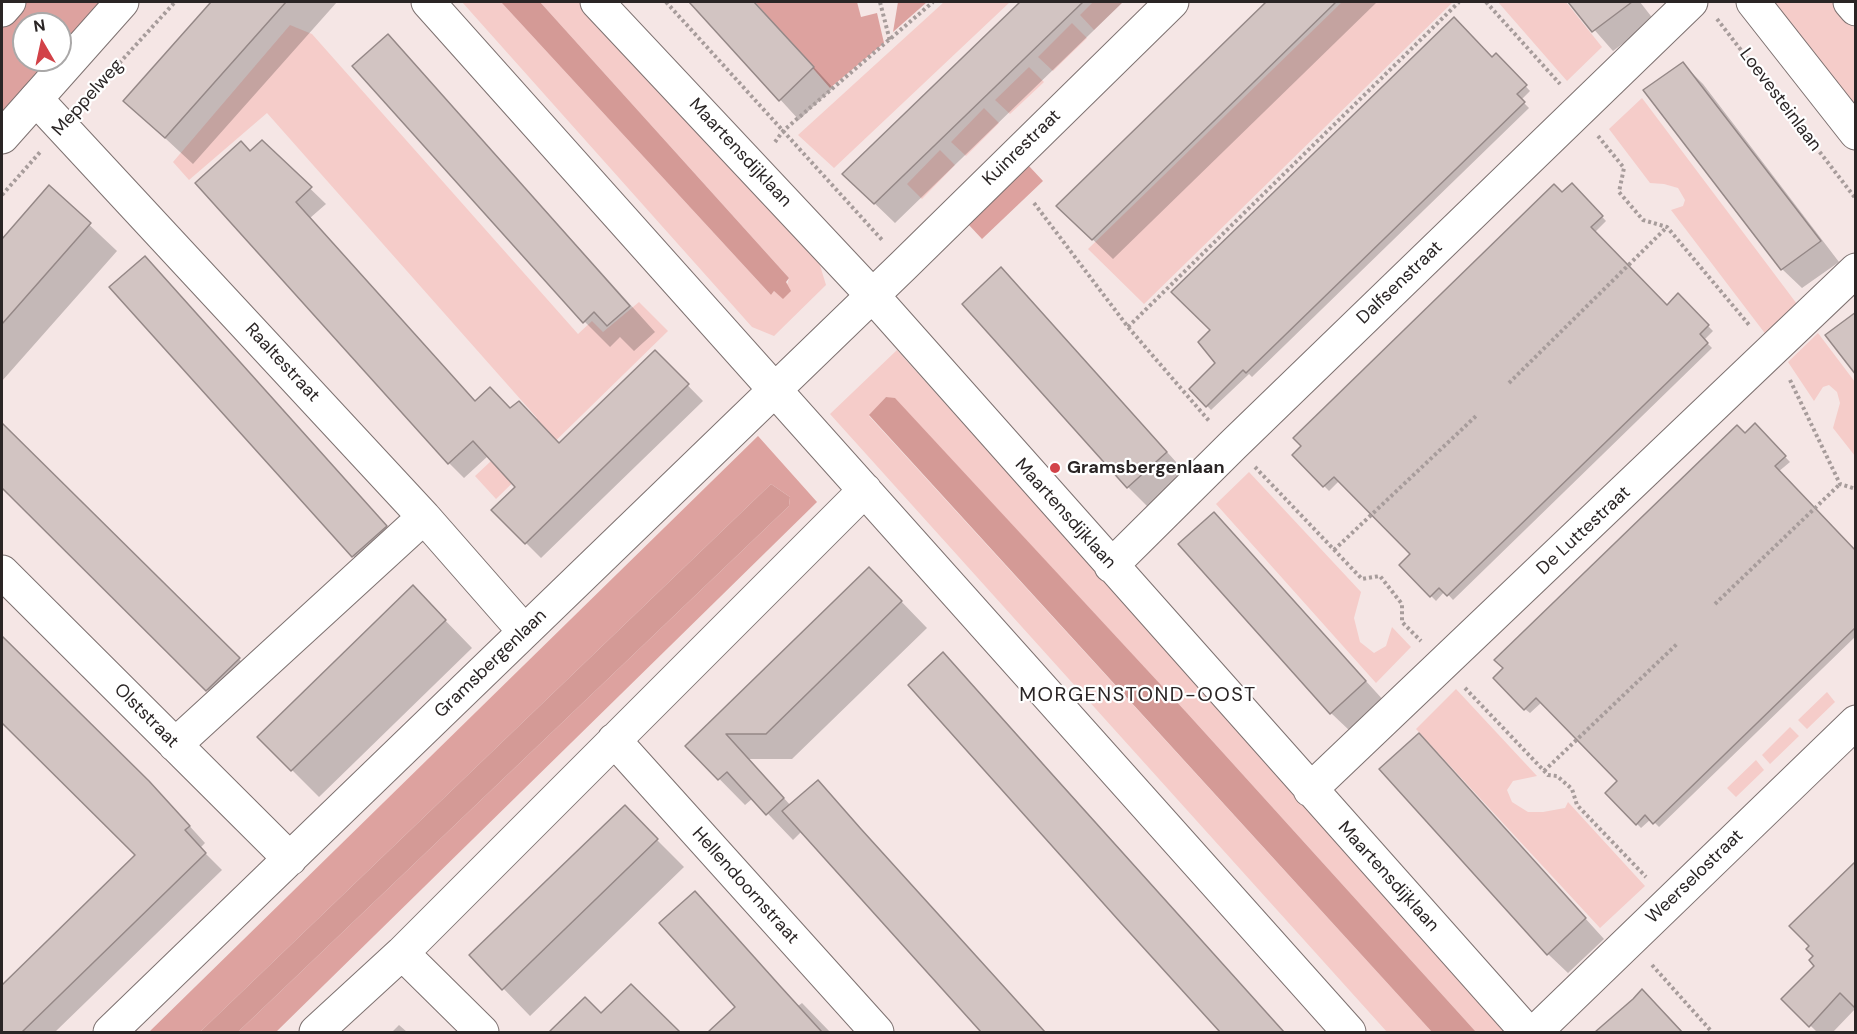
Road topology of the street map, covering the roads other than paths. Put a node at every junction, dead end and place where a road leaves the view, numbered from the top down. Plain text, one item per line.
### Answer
1 (9, 2) edge
2 (122, 2) edge
3 (428, 2) edge
4 (1172, 2) edge
5 (1753, 2) edge
6 (1850, 2) edge
7 (601, 3) edge
8 (1701, 7) edge
9 (2, 9) edge
10 (1856, 9) edge
11 (36, 99) junction
12 (1856, 133) edge
13 (2, 138) edge
14 (1856, 270) edge
15 (872, 294) junction
16 (776, 388) junction
17 (865, 490) junction
18 (424, 517) junction
19 (1111, 566) junction
20 (2, 572) edge
21 (524, 631) junction
22 (1856, 722) edge
23 (614, 740) junction
24 (175, 745) junction
25 (1310, 790) junction
26 (290, 859) junction
27 (402, 952) junction
28 (110, 1032) edge
29 (316, 1032) edge
30 (482, 1032) edge
31 (877, 1032) edge
32 (1349, 1032) edge
33 (1527, 1032) edge
34 (1535, 1032) edge

1 - 9 street
2 - 11 street
3 - 16 street
4 - 15 street, Kuinrestraat
5 - 12 street
6 - 10 street
7 - 15 street, Maartensdijklaan
8 - 19 street, Dalfsenstraat
11 - 13 street
11 - 18 street, Raaltestraat
14 - 25 street, De Luttestraat
15 - 16 street, Gramsbergenlaan
15 - 19 street, Maartensdijklaan
16 - 17 street
16 - 21 street, Gramsbergenlaan
17 - 23 street
17 - 32 street
18 - 21 street, Raaltestraat
18 - 24 street
19 - 25 street, Maartensdijklaan
20 - 24 street, Olststraat
21 - 26 street, Gramsbergenlaan
22 - 34 street, Weerselostraat
23 - 27 street
23 - 31 street, Hellendoornstraat
24 - 26 street, Olststraat
25 - 33 street, Maartensdijklaan
26 - 28 street, Gramsbergenlaan
27 - 29 street
27 - 30 street

